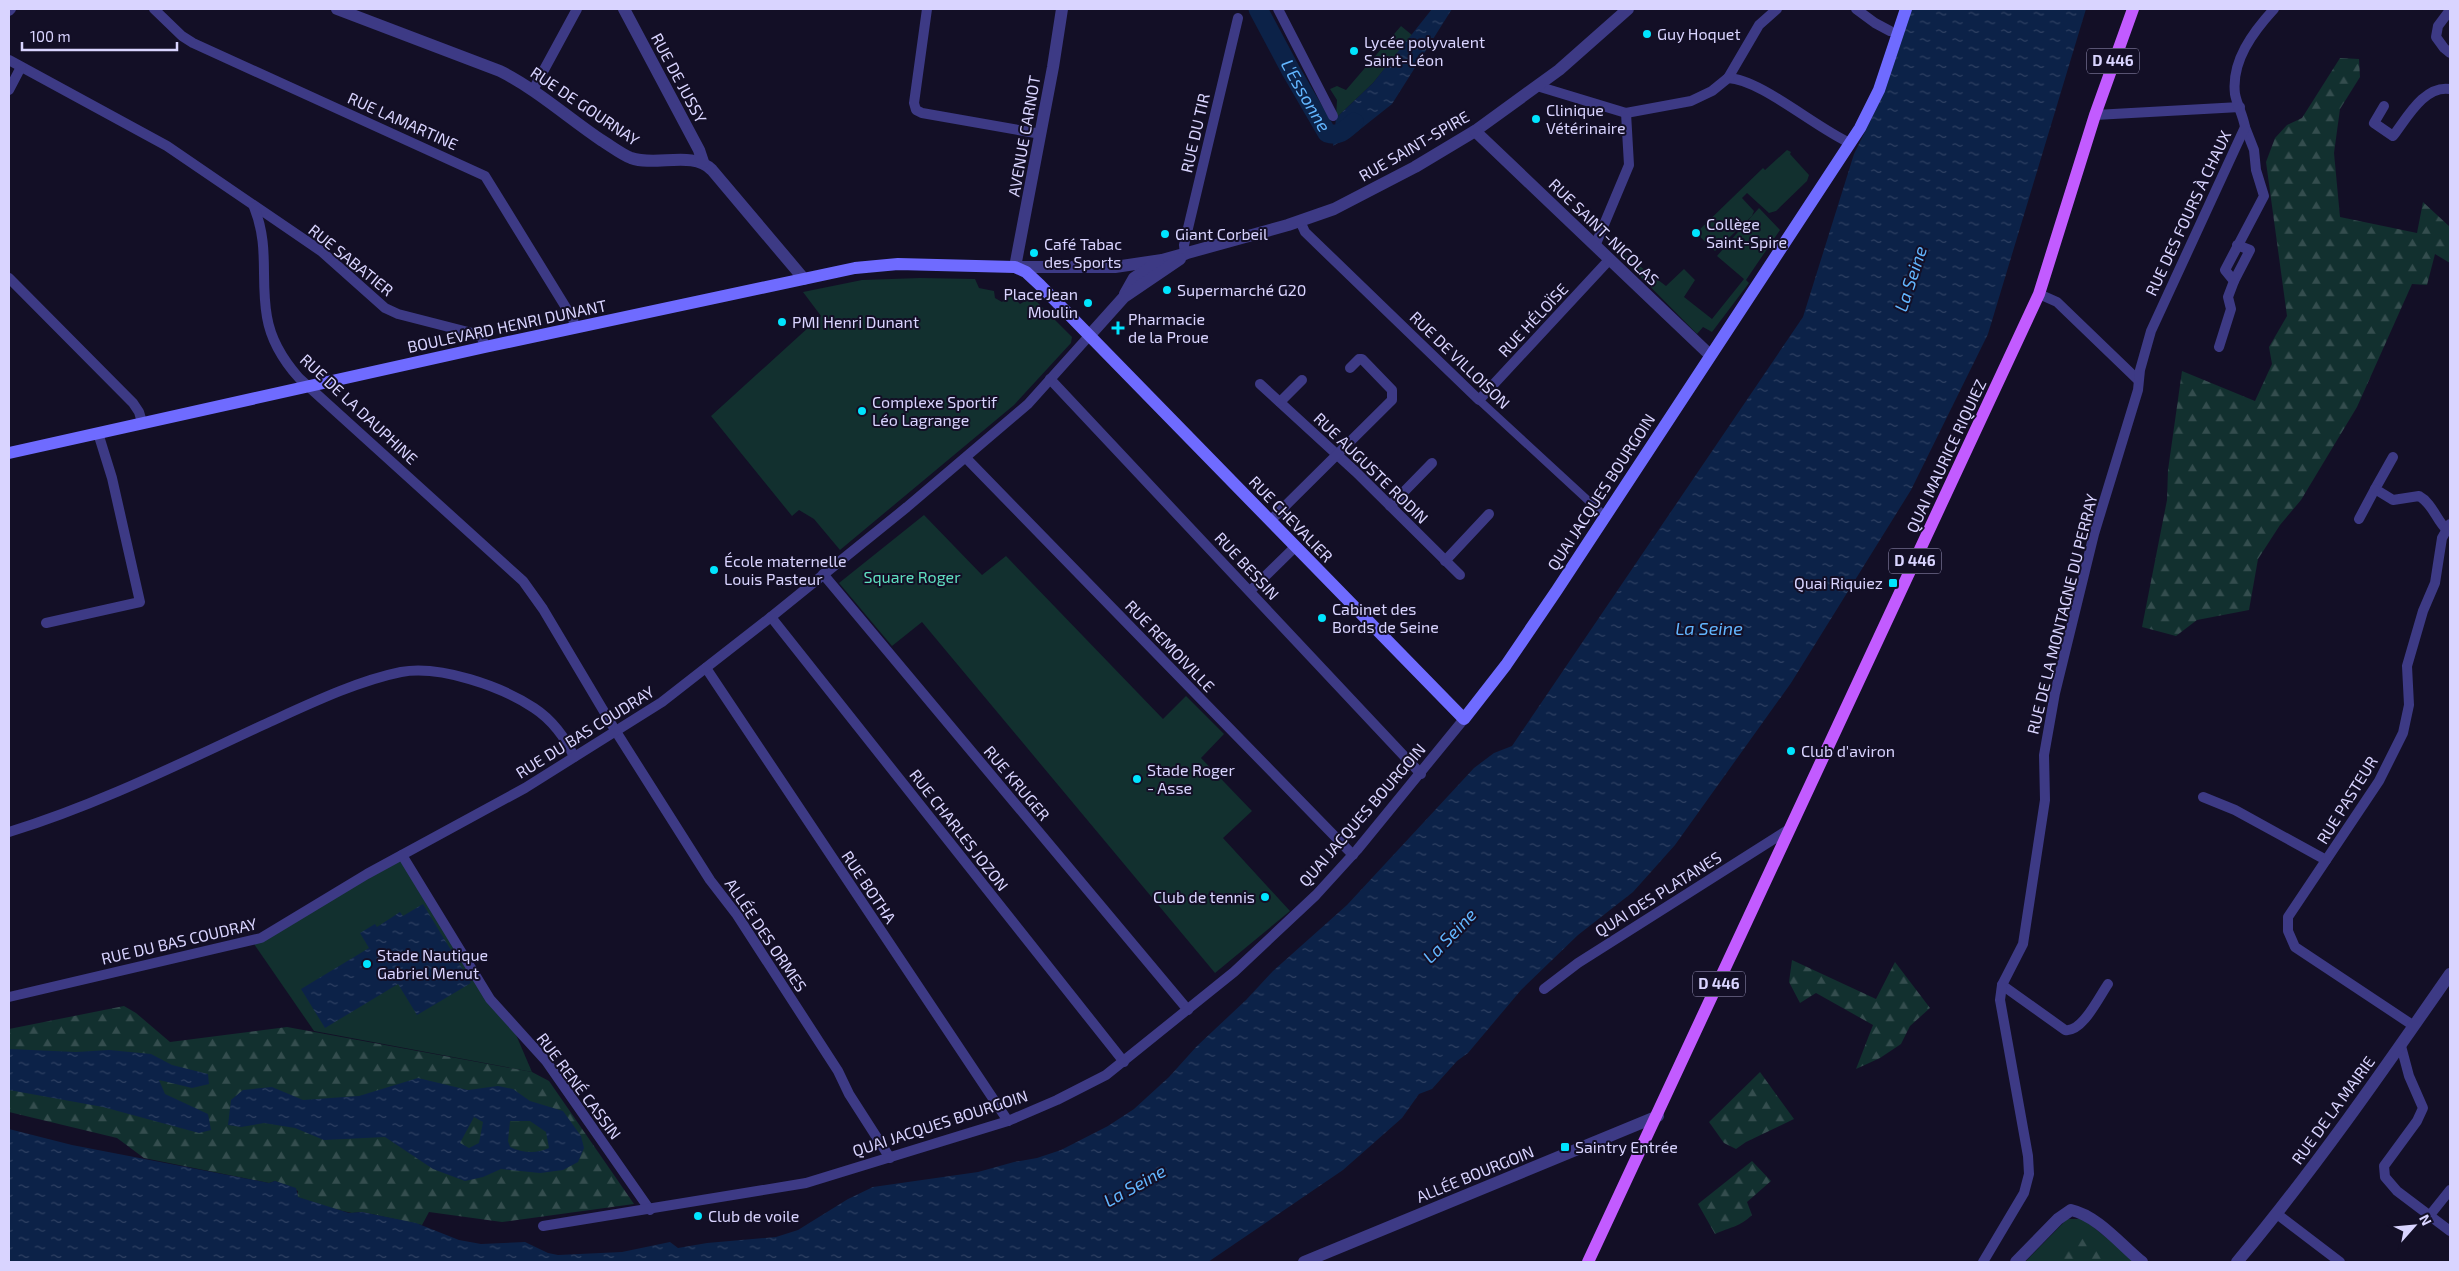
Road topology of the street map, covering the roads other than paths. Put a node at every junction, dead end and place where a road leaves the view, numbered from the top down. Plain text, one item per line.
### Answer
1 (154, 9) edge
2 (337, 9) edge
3 (577, 9) edge
4 (624, 9) edge
5 (927, 9) edge
6 (1062, 9) edge
7 (1278, 9) edge
8 (1628, 9) edge
9 (1856, 9) edge
10 (1898, 9) edge
11 (1906, 9) edge
12 (2133, 9) edge
13 (2274, 9) edge
14 (1774, 10) edge
15 (2450, 10) edge
16 (1617, 13) edge
17 (1238, 18) dead end
18 (1890, 31) junction
19 (2450, 53) edge
20 (9, 60) edge
21 (21, 67) junction
22 (1728, 78) junction
23 (1538, 86) junction
24 (2450, 89) edge
25 (9, 90) edge
26 (533, 90) junction
27 (2384, 106) dead end
28 (2240, 107) junction
29 (1626, 113) junction
30 (2095, 115) junction
31 (1333, 116) dead end
32 (2245, 127) junction
33 (1475, 131) junction
34 (1041, 134) junction
35 (1850, 143) junction
36 (703, 162) junction
37 (254, 207) junction
38 (1300, 221) junction
39 (1595, 246) junction
40 (1185, 255) junction
41 (1162, 260) junction
42 (1609, 260) junction
43 (1115, 267) junction
44 (1015, 268) junction
45 (1047, 269) junction
46 (9, 278) edge
47 (1134, 278) junction
48 (804, 279) junction
49 (1034, 280) junction
50 (2039, 294) junction
51 (1124, 297) junction
52 (576, 328) junction
53 (1092, 339) junction
54 (485, 347) junction
55 (2219, 347) dead end
56 (1710, 355) junction
57 (1350, 368) dead end
58 (1050, 379) junction
59 (1302, 380) dead end
60 (2138, 380) junction
61 (1260, 384) dead end
62 (309, 386) junction
63 (1479, 400) junction
64 (1280, 402) junction
65 (142, 422) junction
66 (98, 433) junction
67 (9, 453) edge
68 (1338, 455) junction
69 (2393, 457) dead end
70 (966, 458) junction
71 (1432, 463) dead end
72 (2376, 489) junction
73 (1390, 506) junction
74 (1489, 514) dead end
75 (1605, 516) junction
76 (2359, 519) dead end
77 (1270, 521) junction
78 (2448, 527) edge
79 (1295, 547) junction
80 (1445, 561) junction
81 (823, 574) junction
82 (1460, 575) dead end
83 (1250, 591) junction
84 (771, 617) junction
85 (46, 623) dead end
86 (706, 668) junction
87 (1464, 719) junction
88 (615, 730) junction
89 (574, 757) junction
90 (1421, 774) junction
91 (2203, 797) dead end
92 (1791, 828) junction
93 (9, 832) edge
94 (402, 855) junction
95 (1353, 855) junction
96 (2326, 860) junction
97 (2450, 974) edge
98 (2108, 984) dead end
99 (2002, 985) junction
100 (1544, 989) dead end
101 (9, 997) edge
102 (1188, 1010) junction
103 (2414, 1026) junction
104 (2401, 1046) junction
105 (1124, 1062) junction
106 (1658, 1116) junction
107 (1008, 1121) junction
108 (890, 1158) junction
109 (2450, 1190) edge
110 (650, 1210) junction
111 (2277, 1214) junction
112 (2430, 1215) junction
113 (543, 1226) dead end
114 (2450, 1231) edge
115 (1984, 1261) edge
116 (1304, 1262) edge
117 (1588, 1262) edge
118 (2016, 1262) edge
119 (2142, 1262) edge
120 (2237, 1262) edge
121 (2340, 1262) edge

1 - 52 street, RUE LAMARTINE
2 - 26 street, RUE DE GOURNAY
3 - 26 street
4 - 36 street, RUE DE JUSSY
5 - 34 street
6 - 34 street, AVENUE CARNOT
7 - 31 street
8 - 16 street, RUE SAINT-SPIRE
9 - 18 street
10 - 18 main road, QUAI JACQUES BOURGOIN
11 - 35 main road, QUAI JACQUES BOURGOIN
12 - 30 main road, D 446
13 - 28 street, RUE DES FOURS À CHAUX
14 - 22 street
15 - 19 street
16 - 23 street, RUE SAINT-SPIRE
17 - 40 street, RUE DU TIR
18 - 35 main road, QUAI JACQUES BOURGOIN
20 - 21 street
21 - 25 street
21 - 37 street
22 - 29 street
22 - 35 street
23 - 29 street
23 - 33 street, RUE SAINT-SPIRE
24 - 27 street
26 - 36 street, RUE DE GOURNAY
28 - 30 street
28 - 32 street, RUE DES FOURS À CHAUX
29 - 39 street
30 - 50 main road, QUAI MAURICE RIQUIEZ / D 446
32 - 55 street
32 - 60 street, RUE DES FOURS À CHAUX
33 - 38 street, RUE SAINT-SPIRE
33 - 39 street, RUE SAINT-NICOLAS
34 - 44 street, AVENUE CARNOT
35 - 56 main road, QUAI JACQUES BOURGOIN
36 - 48 street
37 - 54 street, RUE SABATIER
37 - 62 street, RUE DE LA DAUPHINE
38 - 40 street, RUE SAINT-SPIRE
38 - 63 street, RUE DE VILLOISON
39 - 42 street, RUE SAINT-NICOLAS
40 - 41 street, RUE SAINT-SPIRE
40 - 51 street, RUE SAINT-SPIRE
41 - 43 street, RUE SAINT-SPIRE
41 - 47 street
42 - 56 street, RUE SAINT-NICOLAS
42 - 63 street, RUE HÉLOÏSE
43 - 45 street, RUE SAINT-SPIRE
43 - 47 street
44 - 45 street, RUE SAINT-SPIRE
44 - 48 main road, BOULEVARD HENRI DUNANT
44 - 49 main road, RUE CHEVALIER
45 - 49 street
46 - 65 street
47 - 51 street
48 - 52 main road, BOULEVARD HENRI DUNANT
49 - 53 main road, RUE CHEVALIER
50 - 60 street
50 - 92 main road, QUAI MAURICE RIQUIEZ / D 446
51 - 53 street, RUE SAINT-SPIRE
52 - 54 main road, BOULEVARD HENRI DUNANT
53 - 58 street, RUE DU BAS COUDRAY
53 - 77 main road, RUE CHEVALIER
54 - 62 main road, BOULEVARD HENRI DUNANT
56 - 75 main road, QUAI JACQUES BOURGOIN
57 - 68 street
58 - 70 street, RUE DU BAS COUDRAY
58 - 83 street, RUE BESSIN
59 - 64 street
60 - 99 street, RUE DE LA MONTAGNE DU PERRAY
61 - 64 street, RUE AUGUSTE RODIN
62 - 65 main road, BOULEVARD HENRI DUNANT
62 - 88 street, RUE DE LA DAUPHINE
63 - 75 street, RUE DE VILLOISON
64 - 68 street, RUE AUGUSTE RODIN
65 - 66 main road, BOULEVARD HENRI DUNANT
66 - 67 main road, BOULEVARD HENRI DUNANT
66 - 85 street
68 - 73 street, RUE AUGUSTE RODIN
68 - 77 street
69 - 72 street
70 - 81 street, RUE DU BAS COUDRAY
70 - 95 street, RUE REMOIVILLE
71 - 73 street
72 - 76 street
72 - 78 street
73 - 80 street, RUE AUGUSTE RODIN
74 - 80 street
75 - 87 main road, QUAI JACQUES BOURGOIN
77 - 79 main road, RUE CHEVALIER
78 - 96 street, RUE PASTEUR
79 - 83 street
79 - 87 main road, RUE CHEVALIER
80 - 82 street, RUE AUGUSTE RODIN
81 - 84 street, RUE DU BAS COUDRAY
81 - 102 street, RUE KRUGER
83 - 90 street, RUE BESSIN
84 - 86 street, RUE DU BAS COUDRAY
84 - 105 street, RUE CHARLES JOZON
86 - 88 street, RUE DU BAS COUDRAY
86 - 107 street, RUE BOTHA
87 - 90 street, QUAI JACQUES BOURGOIN
88 - 89 street, RUE DU BAS COUDRAY
88 - 108 street, ALLÉE DES ORMES
89 - 93 street
89 - 94 street, RUE DU BAS COUDRAY
90 - 95 street, QUAI JACQUES BOURGOIN
91 - 96 street
92 - 100 street, QUAI DES PLATANES
92 - 106 main road, D 446
94 - 101 street, RUE DU BAS COUDRAY
94 - 110 street, RUE RENÉ CASSIN
95 - 102 street, QUAI JACQUES BOURGOIN
96 - 103 street, RUE PASTEUR
97 - 103 street, RUE DE LA MAIRIE
98 - 99 street
99 - 115 street, RUE DE LA MONTAGNE DU PERRAY
102 - 105 street, QUAI JACQUES BOURGOIN
103 - 104 street, RUE DE LA MAIRIE
104 - 111 street, RUE DE LA MAIRIE
104 - 112 street
105 - 107 street, QUAI JACQUES BOURGOIN
106 - 116 street, ALLÉE BOURGOIN
106 - 117 main road, D 446
107 - 108 street, QUAI JACQUES BOURGOIN
108 - 110 street, QUAI JACQUES BOURGOIN
109 - 112 street
110 - 113 street, QUAI JACQUES BOURGOIN
111 - 120 street, RUE DE LA MAIRIE
111 - 121 street
112 - 114 street
118 - 119 street

